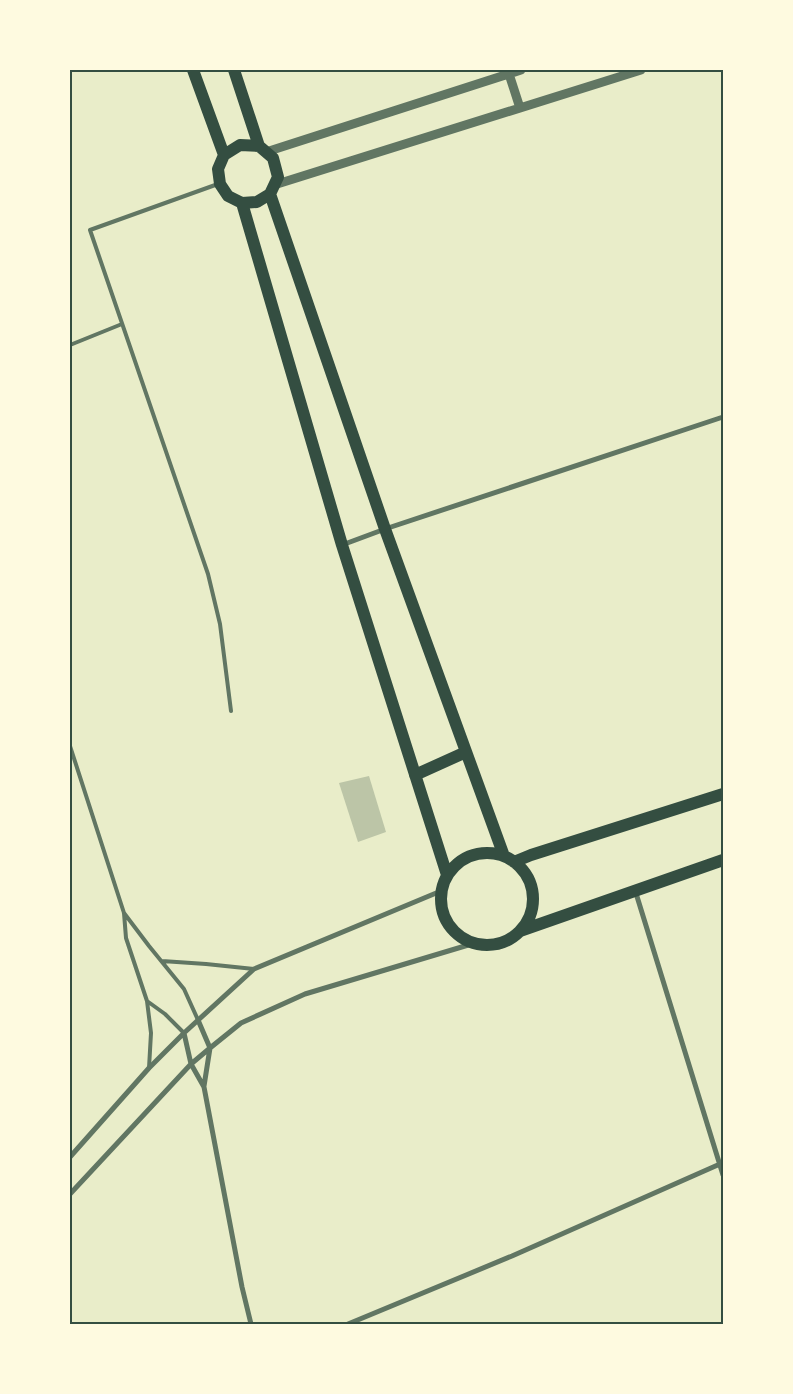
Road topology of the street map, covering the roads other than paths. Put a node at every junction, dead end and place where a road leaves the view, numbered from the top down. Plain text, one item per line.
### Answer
1 (193, 70) edge
2 (234, 70) edge
3 (521, 70) edge
4 (642, 70) edge
5 (509, 74) junction
6 (520, 108) junction
7 (262, 149) junction
8 (224, 155) junction
9 (220, 184) junction
10 (272, 189) junction
11 (242, 203) junction
12 (122, 324) junction
13 (70, 345) edge
14 (723, 417) edge
15 (385, 529) junction
16 (342, 546) junction
17 (231, 711) dead end
18 (70, 746) edge
19 (466, 752) junction
20 (415, 775) junction
21 (723, 794) edge
22 (509, 859) junction
23 (723, 860) edge
24 (448, 875) junction
25 (635, 890) junction
26 (442, 891) junction
27 (124, 912) junction
28 (520, 931) junction
29 (475, 943) junction
30 (162, 961) junction
31 (254, 969) junction
32 (147, 1001) junction
33 (198, 1020) junction
34 (184, 1033) junction
35 (210, 1048) junction
36 (192, 1064) junction
37 (149, 1068) junction
38 (204, 1087) junction
39 (70, 1157) edge
40 (720, 1164) junction
41 (723, 1175) edge
42 (70, 1194) edge
43 (251, 1324) edge
44 (348, 1324) edge

1 - 8 main road
2 - 7 main road
3 - 5 street
4 - 6 street
5 - 6 street
5 - 7 street
6 - 10 street
7 - 8 main road
7 - 10 main road
8 - 9 main road
9 - 11 main road
9 - 12 lane
10 - 11 main road
10 - 15 main road
11 - 16 main road
12 - 13 lane
12 - 17 lane
14 - 15 street
15 - 16 street
15 - 19 main road
16 - 20 main road
18 - 27 lane
19 - 20 main road
19 - 22 main road
20 - 24 main road
21 - 22 main road
22 - 24 main road
22 - 28 main road
23 - 25 main road
24 - 26 main road
25 - 28 main road
25 - 40 street
26 - 29 main road
26 - 31 street
27 - 30 lane
27 - 32 lane
28 - 29 main road
29 - 35 street
30 - 31 lane
30 - 33 lane
31 - 33 street
32 - 34 lane
32 - 37 lane
33 - 34 street
33 - 35 street
34 - 36 street
34 - 37 street
35 - 36 street
35 - 38 street
36 - 38 street
36 - 42 street
37 - 39 street
38 - 43 street
40 - 41 street
40 - 44 street

